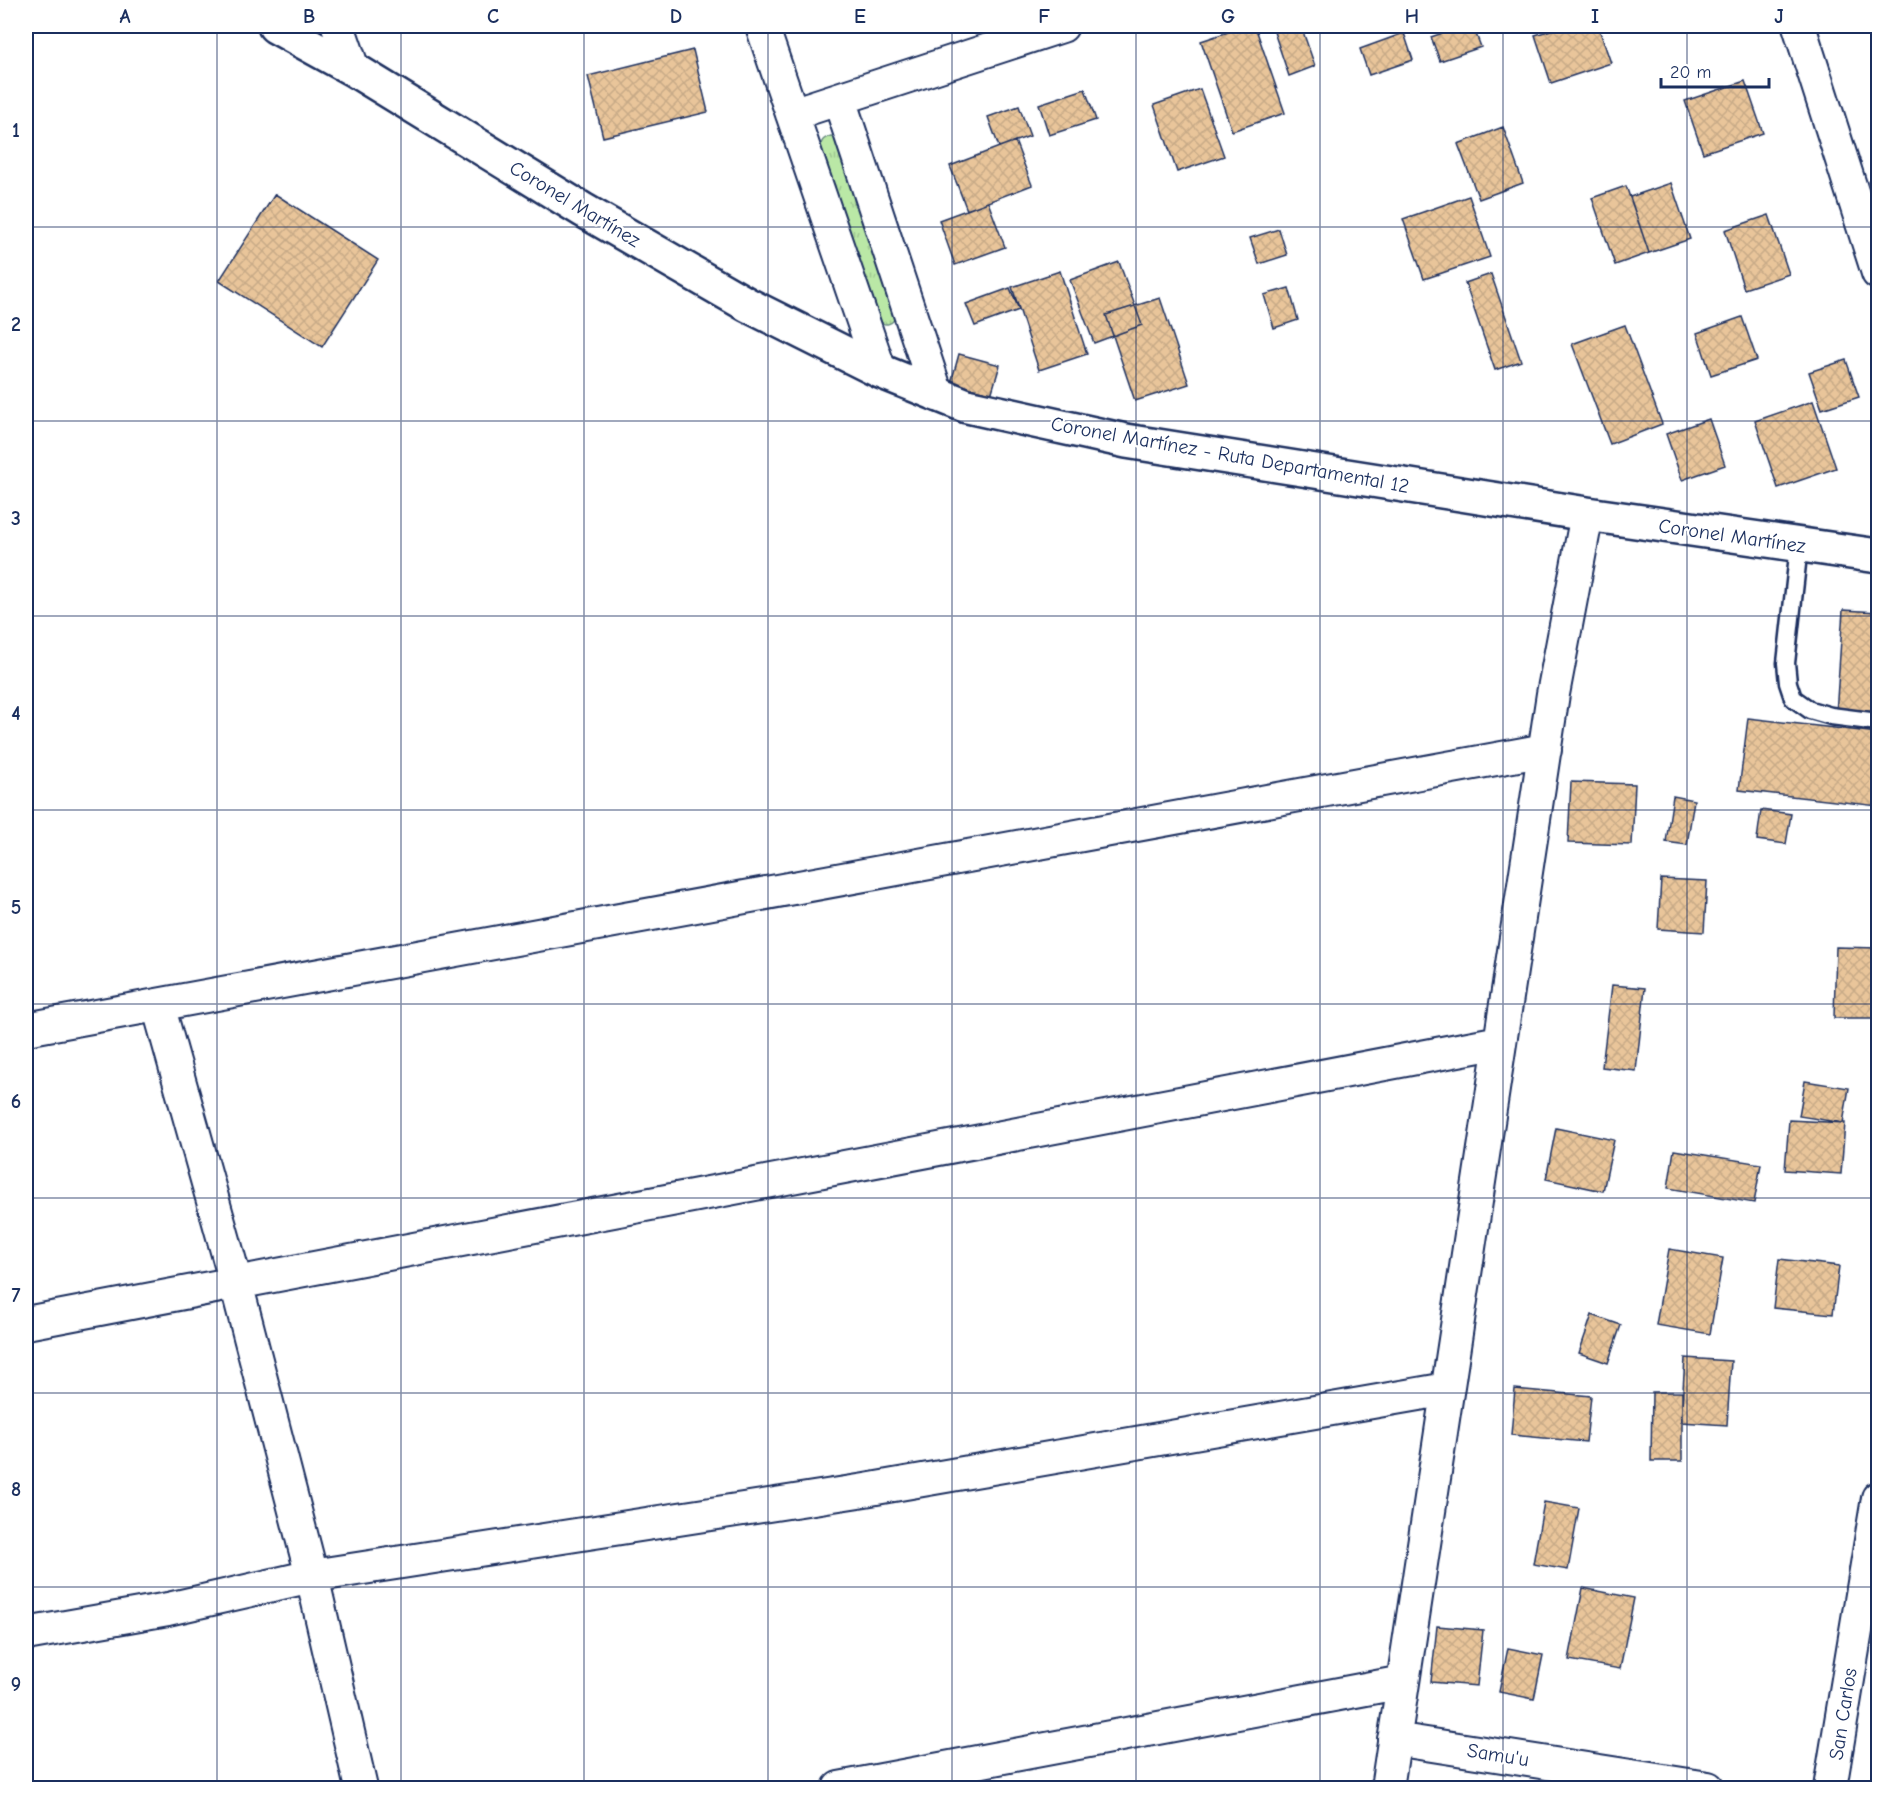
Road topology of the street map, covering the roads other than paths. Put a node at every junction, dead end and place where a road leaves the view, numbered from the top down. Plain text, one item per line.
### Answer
1 (275, 26) edge
2 (338, 26) edge
3 (762, 26) edge
4 (1062, 26) edge
5 (1798, 26) edge
6 (353, 69) junction
7 (838, 99) junction
8 (792, 114) junction
9 (1878, 273) edge
10 (880, 371) junction
11 (937, 395) junction
12 (1587, 514) junction
13 (1799, 546) junction
14 (1878, 556) edge
15 (1878, 722) edge
16 (1545, 750) junction
17 (158, 1005) junction
18 (26, 1029) edge
19 (1500, 1042) junction
20 (236, 1283) junction
21 (26, 1323) edge
22 (1447, 1389) junction
23 (1878, 1498) edge
24 (312, 1576) junction
25 (26, 1634) edge
26 (1403, 1682) junction
27 (1394, 1739) junction
28 (361, 1788) edge
29 (839, 1788) edge
30 (1387, 1788) edge
31 (1708, 1788) edge
32 (1830, 1788) edge

1 - 6 main road, Coronel Martínez
2 - 6 street
3 - 8 street
4 - 7 street
5 - 9 street
6 - 10 main road, Coronel Martínez
7 - 8 street
7 - 11 street
8 - 10 street
10 - 11 main road, Coronel Martínez - Ruta Departamental 12
11 - 12 main road, Coronel Martínez - Ruta Departamental 12
12 - 13 main road, Coronel Martínez
12 - 16 street
13 - 14 main road, Coronel Martínez
13 - 15 lane
16 - 17 street
16 - 19 street
17 - 18 street
17 - 20 street
19 - 20 street
19 - 22 street
20 - 21 street
20 - 24 street
22 - 24 street
22 - 26 street
23 - 32 street, San Carlos
24 - 25 street
24 - 28 street
26 - 27 street
26 - 29 street
27 - 30 street
27 - 31 street, Samu'u

